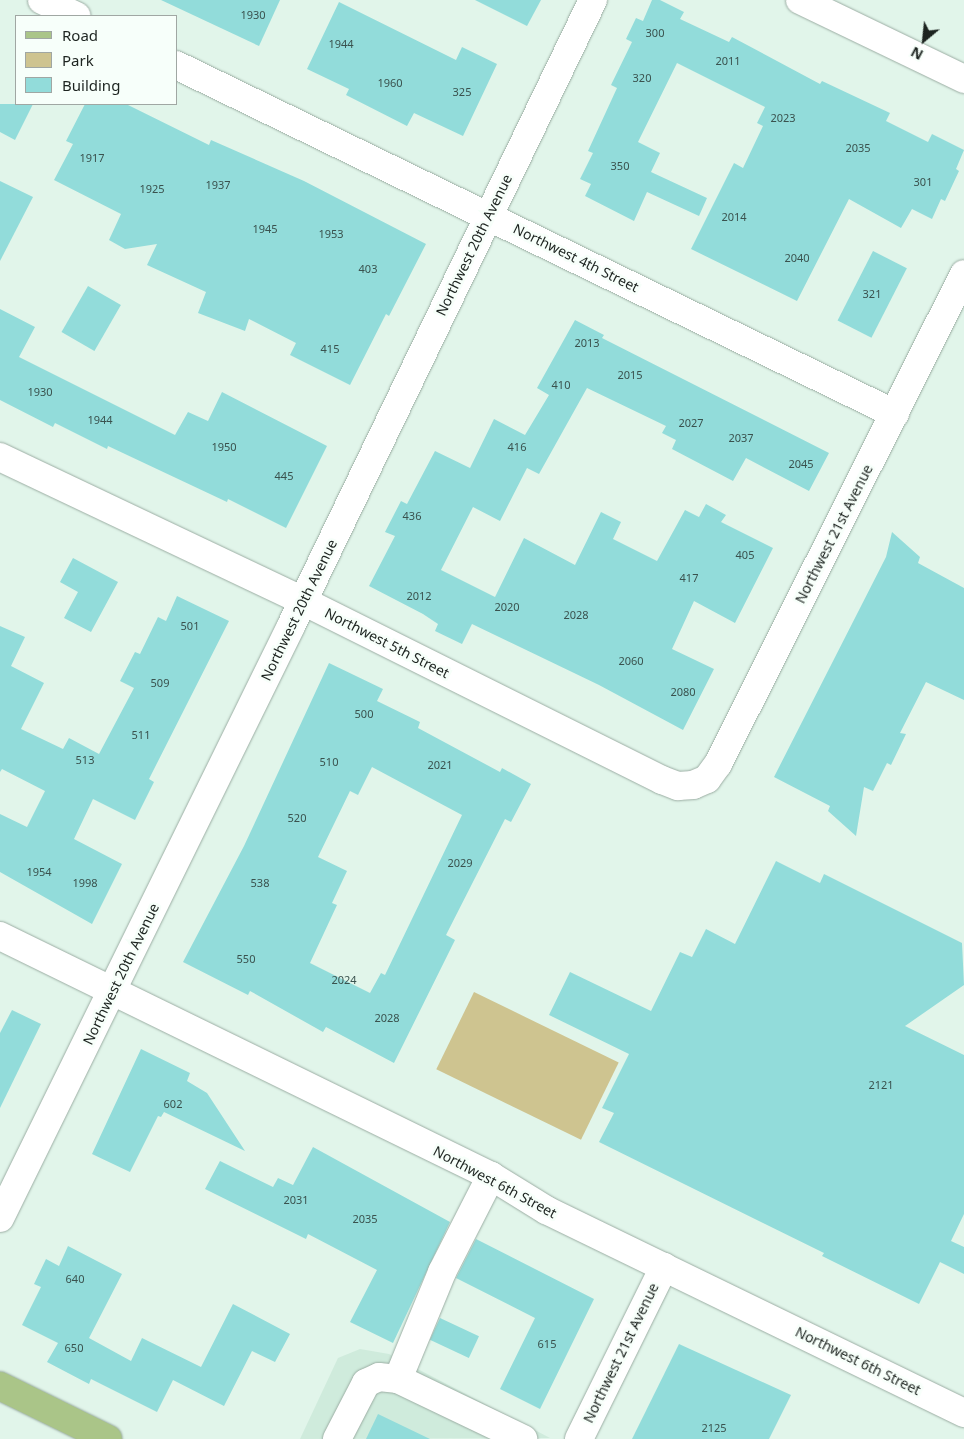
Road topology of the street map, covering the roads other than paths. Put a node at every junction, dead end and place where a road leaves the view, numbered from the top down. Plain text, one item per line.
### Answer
1 (42, 0) edge
2 (593, 0) edge
3 (800, 0) edge
4 (74, 15) edge
5 (178, 66) edge
6 (964, 79) edge
7 (489, 216) junction
8 (964, 274) edge
9 (895, 414) junction
10 (0, 457) edge
11 (303, 601) junction
12 (693, 785) joint
13 (0, 936) edge
14 (113, 992) junction
15 (491, 1176) junction
16 (0, 1218) edge
17 (664, 1267) junction
18 (398, 1379) junction
19 (0, 1386) edge
20 (964, 1413) edge
21 (108, 1439) edge
22 (336, 1439) edge
23 (523, 1439) edge
24 (579, 1439) edge

1 - 4 street
2 - 7 street, Northwest 20th Avenue
3 - 6 street
5 - 7 street, Northwest 4th Street
7 - 9 street, Northwest 4th Street
7 - 11 street, Northwest 20th Avenue
8 - 9 street, Northwest 21st Avenue
9 - 12 street, Northwest 21st Avenue
10 - 11 street, Northwest 5th Street
11 - 12 street, Northwest 5th Street
11 - 14 street, Northwest 20th Avenue
13 - 14 street, Northwest 6th Street
14 - 15 street, Northwest 6th Street
14 - 16 street, Northwest 20th Avenue
15 - 17 street, Northwest 6th Street
15 - 18 street
17 - 20 street, Northwest 6th Street
17 - 24 street, Northwest 21st Avenue
18 - 22 street
18 - 23 street
19 - 21 main road

